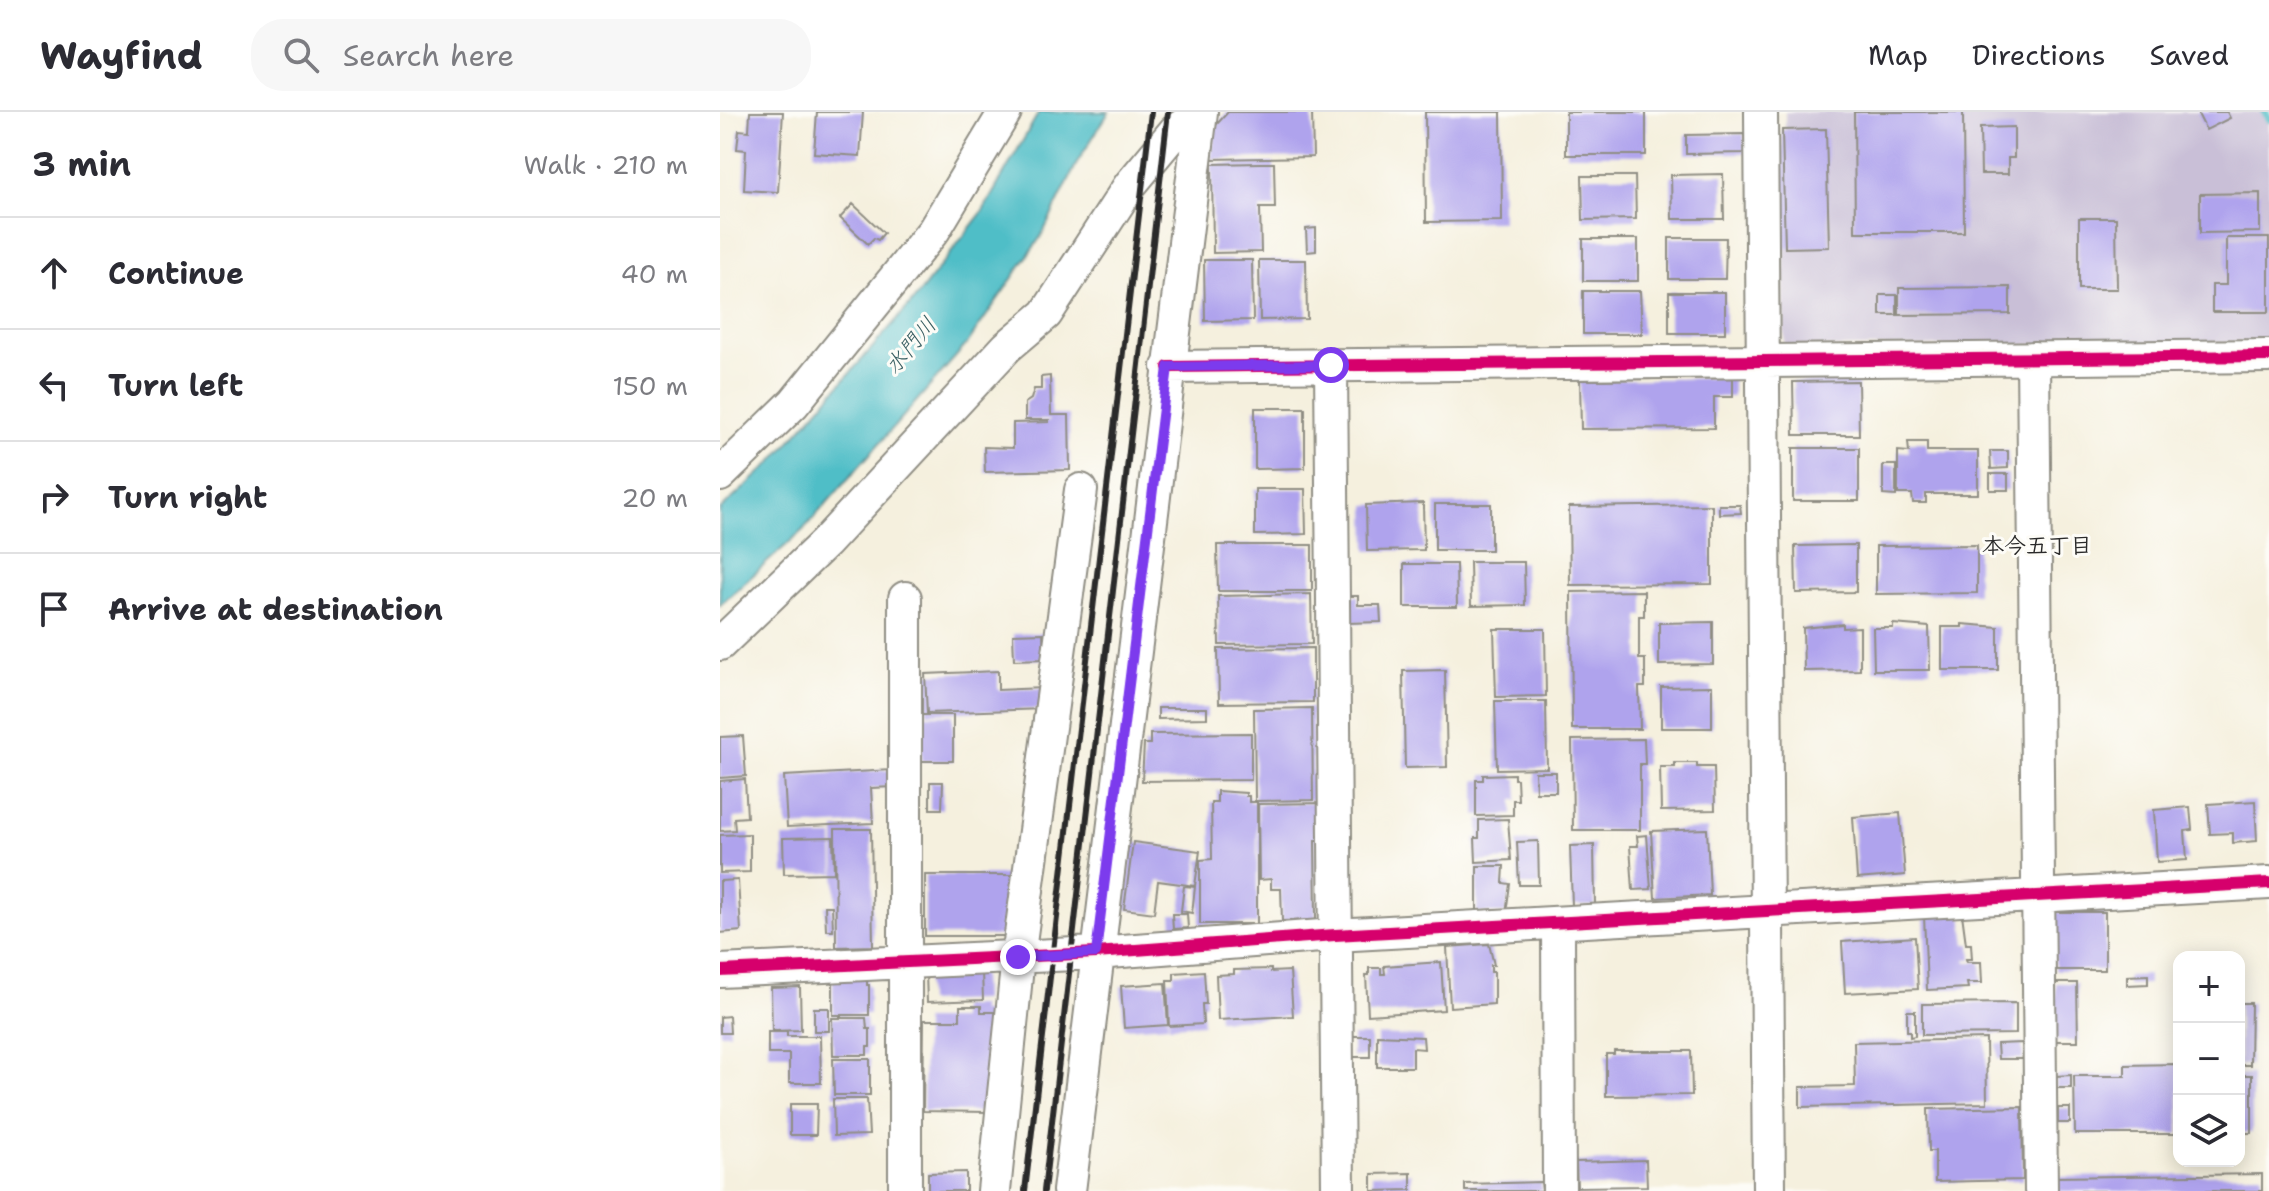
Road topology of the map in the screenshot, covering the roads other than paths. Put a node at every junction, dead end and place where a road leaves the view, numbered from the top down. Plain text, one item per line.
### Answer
1 (1005, 112) edge
2 (1761, 112) edge
3 (1200, 113) edge
4 (2269, 356) edge
5 (2033, 358) junction
6 (1763, 362) junction
7 (1331, 365) junction
8 (1168, 367) junction
9 (720, 475) edge
10 (1081, 490) dead end
11 (905, 598) dead end
12 (720, 644) edge
13 (2269, 883) edge
14 (2038, 895) junction
15 (1768, 911) junction
16 (1558, 925) junction
17 (1335, 935) junction
18 (1096, 953) junction
19 (1018, 957) junction
20 (906, 963) junction
21 (720, 971) edge
22 (905, 1191) edge
23 (994, 1191) edge
24 (1069, 1191) edge
25 (1338, 1191) edge
26 (1559, 1191) edge
27 (1769, 1191) edge
28 (2041, 1191) edge

1 - 9 street
2 - 6 street
3 - 8 street
3 - 12 street
4 - 5 street
5 - 6 street
5 - 14 street
6 - 7 street
6 - 15 street
7 - 8 street
7 - 17 street
8 - 18 street
10 - 19 street
11 - 20 street
13 - 14 street
14 - 15 street
14 - 28 street
15 - 16 street
15 - 27 street
16 - 17 street
16 - 26 street
17 - 18 street
17 - 25 street
18 - 19 street
18 - 24 street
19 - 20 street
19 - 23 street
20 - 21 street
20 - 22 street

